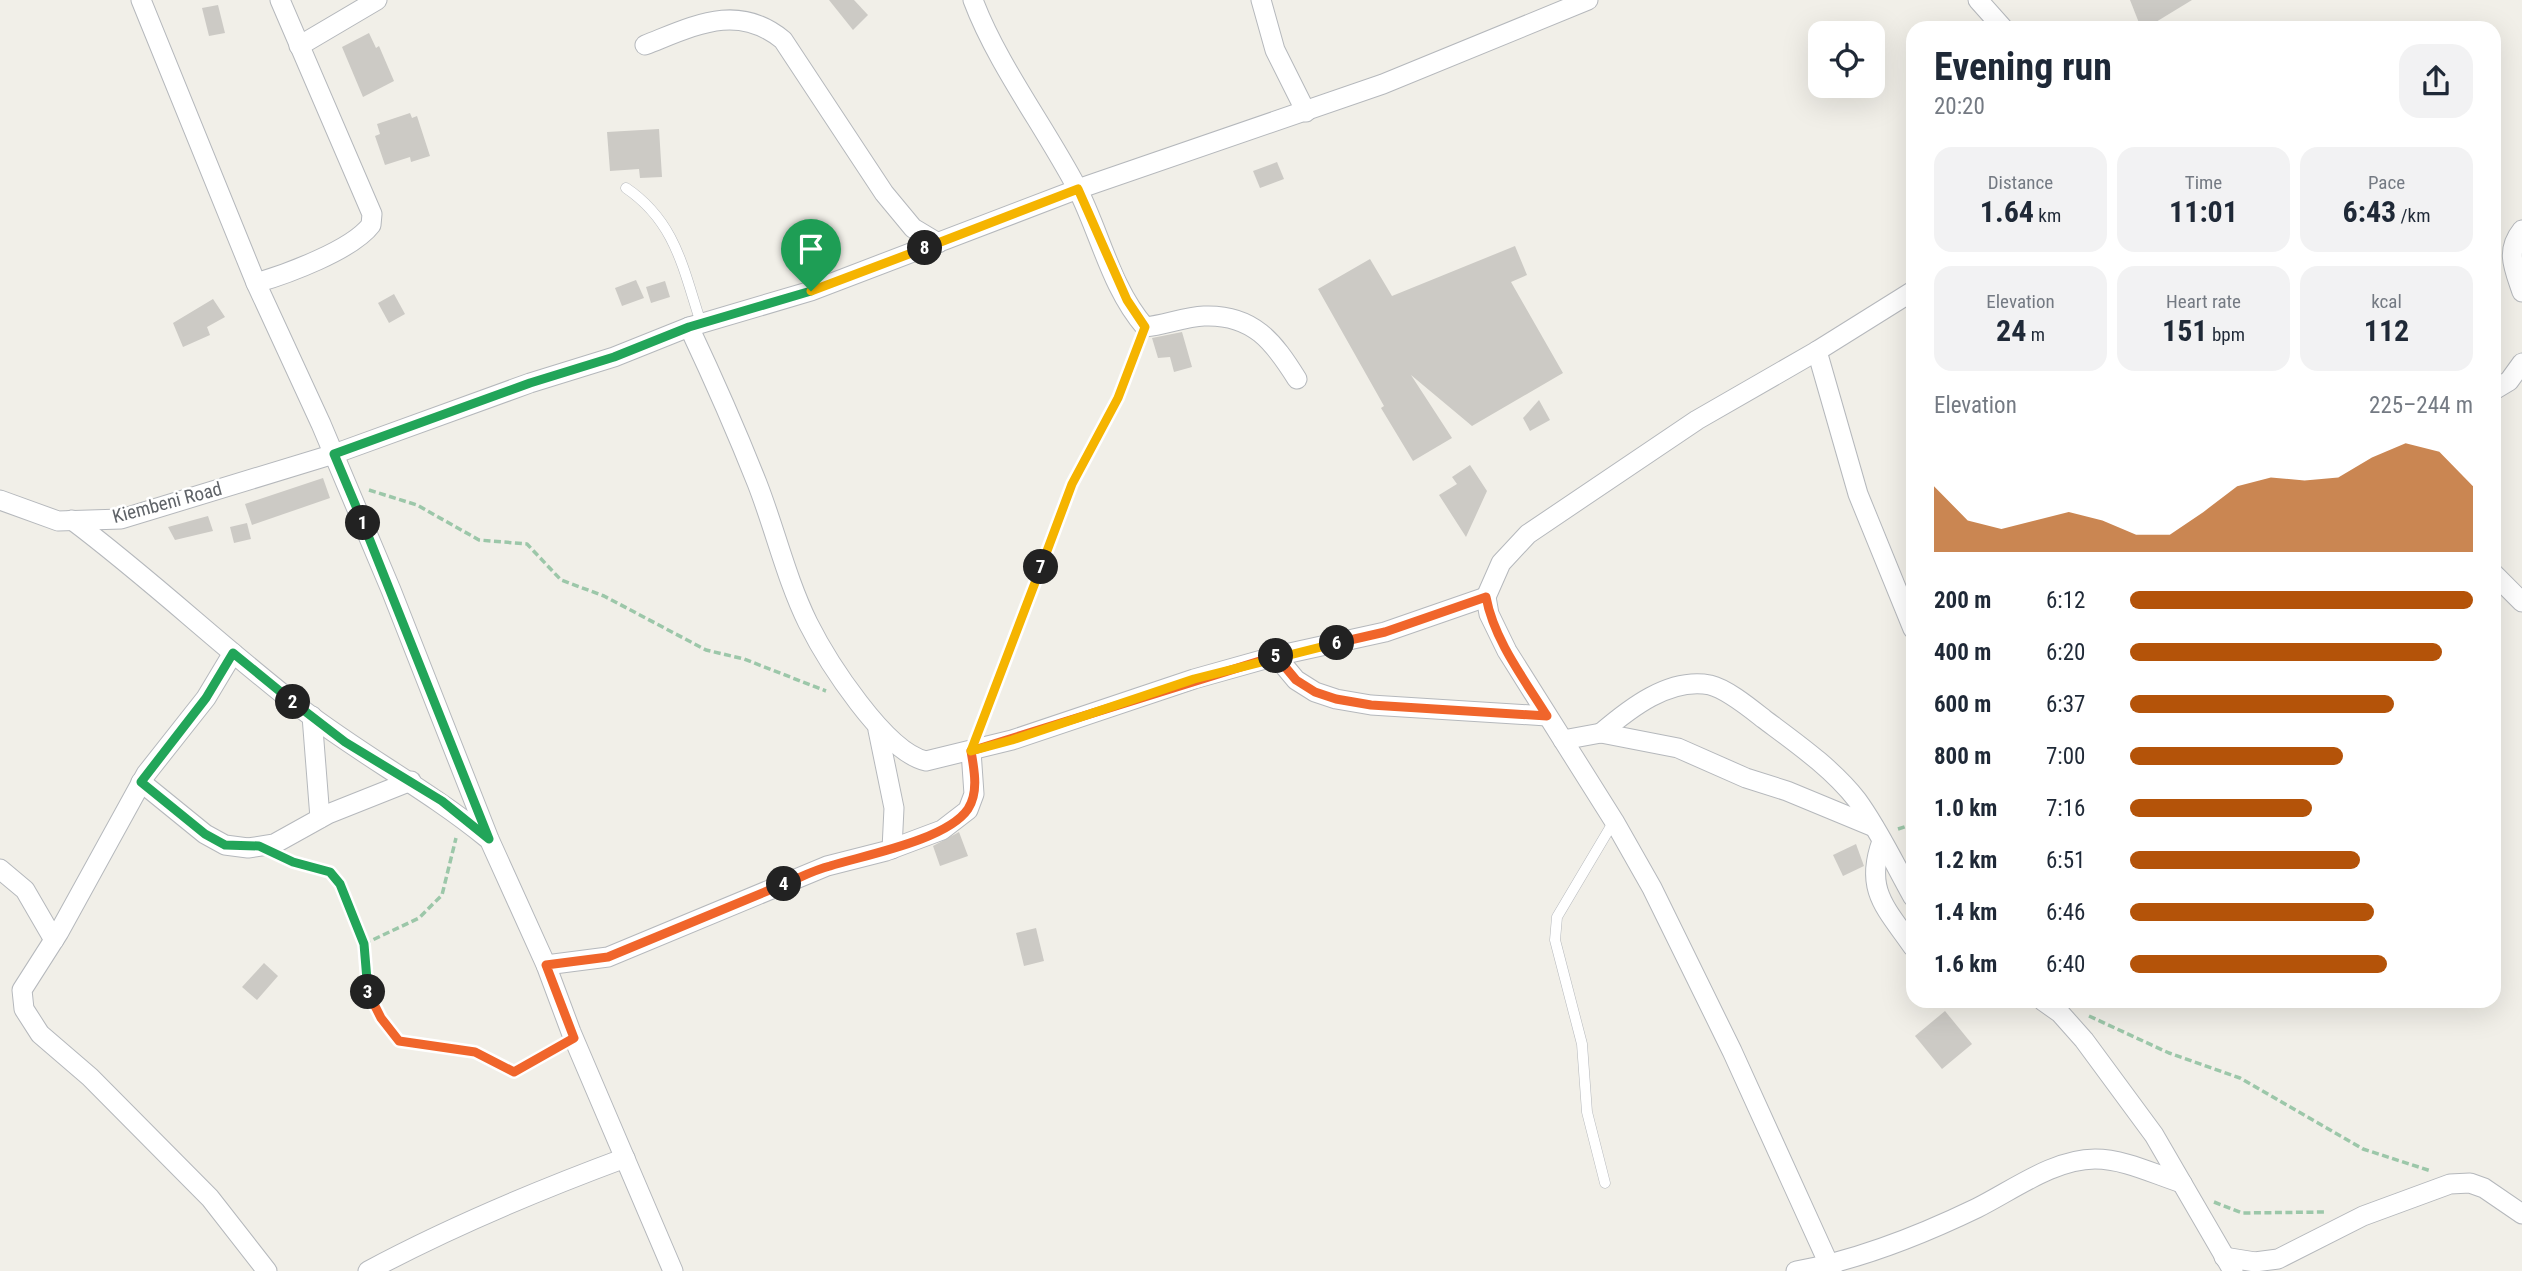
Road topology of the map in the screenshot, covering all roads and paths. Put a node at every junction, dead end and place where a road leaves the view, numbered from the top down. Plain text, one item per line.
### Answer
1 (141, 0) edge
2 (280, 0) edge
3 (377, 0) edge
4 (973, 0) edge
5 (1261, 0) edge
6 (1588, 0) edge
7 (1978, 0) edge
8 (1997, 21) edge
9 (645, 45) dead end
10 (299, 46) junction
11 (1306, 112) junction
12 (626, 188) dead end
13 (1078, 189) junction
14 (2522, 230) edge
15 (938, 243) junction
16 (256, 283) junction
17 (2522, 292) edge
18 (1906, 295) edge
19 (695, 325) junction
20 (1145, 327) junction
21 (1817, 351) junction
22 (2522, 363) edge
23 (1297, 379) dead end
24 (2501, 386) edge
25 (334, 454) junction
26 (346, 483) junction
27 (0, 500) edge
28 (72, 520) junction
29 (2501, 582) edge
30 (1486, 597) junction
31 (2522, 603) edge
32 (1906, 612) edge
33 (233, 653) junction
34 (1276, 656) junction
35 (858, 700) junction
36 (312, 716) junction
37 (1547, 716) junction
38 (876, 725) junction
39 (1601, 733) junction
40 (1563, 740) junction
41 (971, 751) junction
42 (411, 781) junction
43 (141, 782) junction
44 (462, 817) junction
45 (320, 818) junction
46 (1614, 821) junction
47 (1878, 834) junction
48 (489, 839) junction
49 (259, 846) junction
50 (892, 849) junction
51 (0, 869) edge
52 (1906, 884) edge
53 (1906, 936) edge
54 (54, 940) junction
55 (364, 944) junction
56 (546, 965) junction
57 (2053, 1008) edge
58 (2060, 1013) junction
59 (574, 1038) junction
60 (625, 1158) junction
61 (2434, 1172) dead end
62 (1605, 1183) dead end
63 (2182, 1184) junction
64 (2522, 1214) edge
65 (2363, 1216) junction
66 (2228, 1264) edge
67 (1831, 1268) edge
68 (267, 1271) edge
69 (369, 1271) edge
70 (673, 1271) edge
71 (1796, 1271) edge

1 - 16 street
2 - 10 street
3 - 10 street
4 - 13 street
5 - 11 street
6 - 11 street, Kiembeni Road
7 - 8 street
9 - 15 street
10 - 16 street
11 - 13 street, Kiembeni Road
12 - 19 lane
13 - 15 street, Kiembeni Road
13 - 20 street
14 - 17 street
15 - 19 street, Kiembeni Road
16 - 25 street
18 - 21 street
19 - 25 street, Kiembeni Road
19 - 35 street
20 - 23 street
20 - 41 path
21 - 30 street
21 - 32 street
22 - 24 street
25 - 26 street
25 - 28 street, Kiembeni Road
26 - 35 path
26 - 48 street
27 - 28 street, Kiembeni Road
28 - 33 street
29 - 31 street
30 - 34 street
30 - 37 street
33 - 36 street
33 - 43 street
34 - 37 street
34 - 41 street
35 - 38 street
36 - 42 street
36 - 45 street
37 - 40 street
38 - 41 street
38 - 50 street
39 - 40 street
39 - 47 street
39 - 47 street
40 - 46 street
41 - 50 street
42 - 44 street
42 - 45 street
43 - 49 street
43 - 54 street
44 - 48 street
44 - 55 path
45 - 49 street
46 - 62 lane
46 - 67 street
47 - 52 street
47 - 53 street
48 - 56 street
49 - 55 path
50 - 56 street
51 - 54 street
54 - 68 street
55 - 59 path
56 - 59 street
57 - 58 street
58 - 61 path
58 - 63 street
59 - 60 street
60 - 69 street
60 - 70 street
63 - 65 path
63 - 66 street
63 - 67 street
64 - 65 street
65 - 66 street
67 - 71 street

